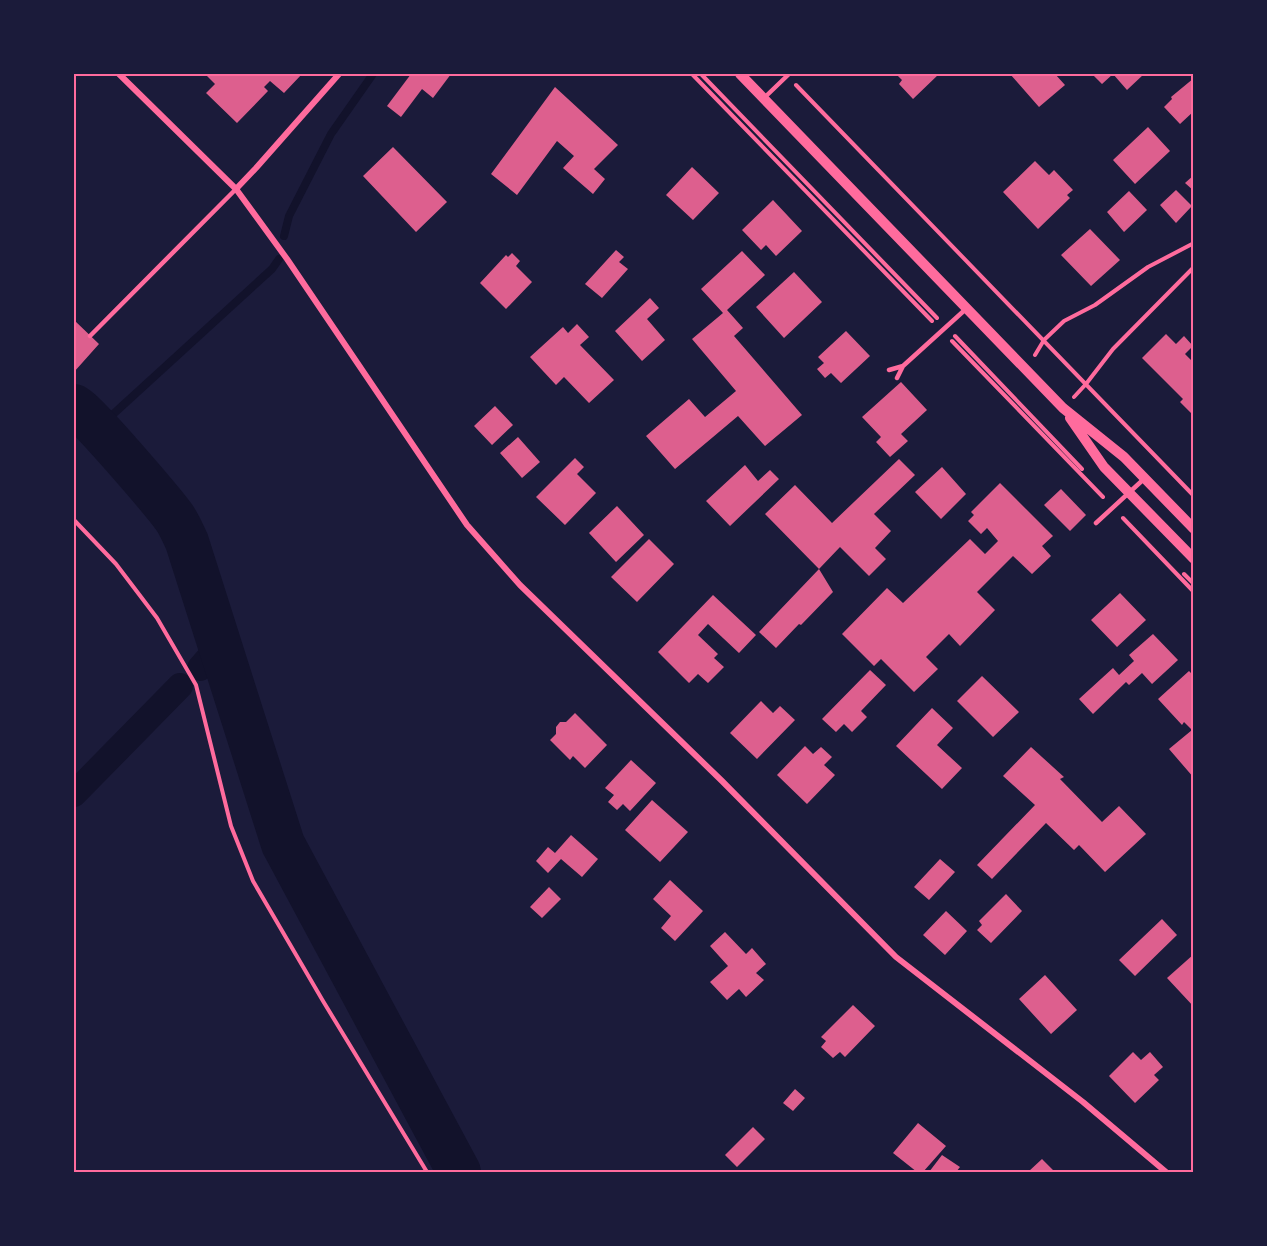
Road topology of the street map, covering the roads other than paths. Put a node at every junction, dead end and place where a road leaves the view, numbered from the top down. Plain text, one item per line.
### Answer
1 (119, 74) edge
2 (339, 74) edge
3 (740, 74) edge
4 (788, 74) edge
5 (764, 98) junction
6 (236, 189) junction
7 (967, 308) junction
8 (90, 336) dead end
9 (903, 366) junction
10 (889, 370) dead end
11 (897, 378) dead end
12 (1063, 408) junction
13 (1145, 478) junction
14 (1129, 492) junction
15 (1096, 522) dead end
16 (1194, 529) edge
17 (1194, 559) edge
18 (1166, 1173) edge

1 - 6 street
2 - 6 street
3 - 5 street
4 - 5 lane
5 - 7 street
6 - 8 lane
6 - 18 street
7 - 9 lane
7 - 12 street
9 - 10 lane
9 - 11 lane
12 - 13 street
12 - 14 street
13 - 14 lane
13 - 16 street
14 - 15 lane
14 - 17 street

